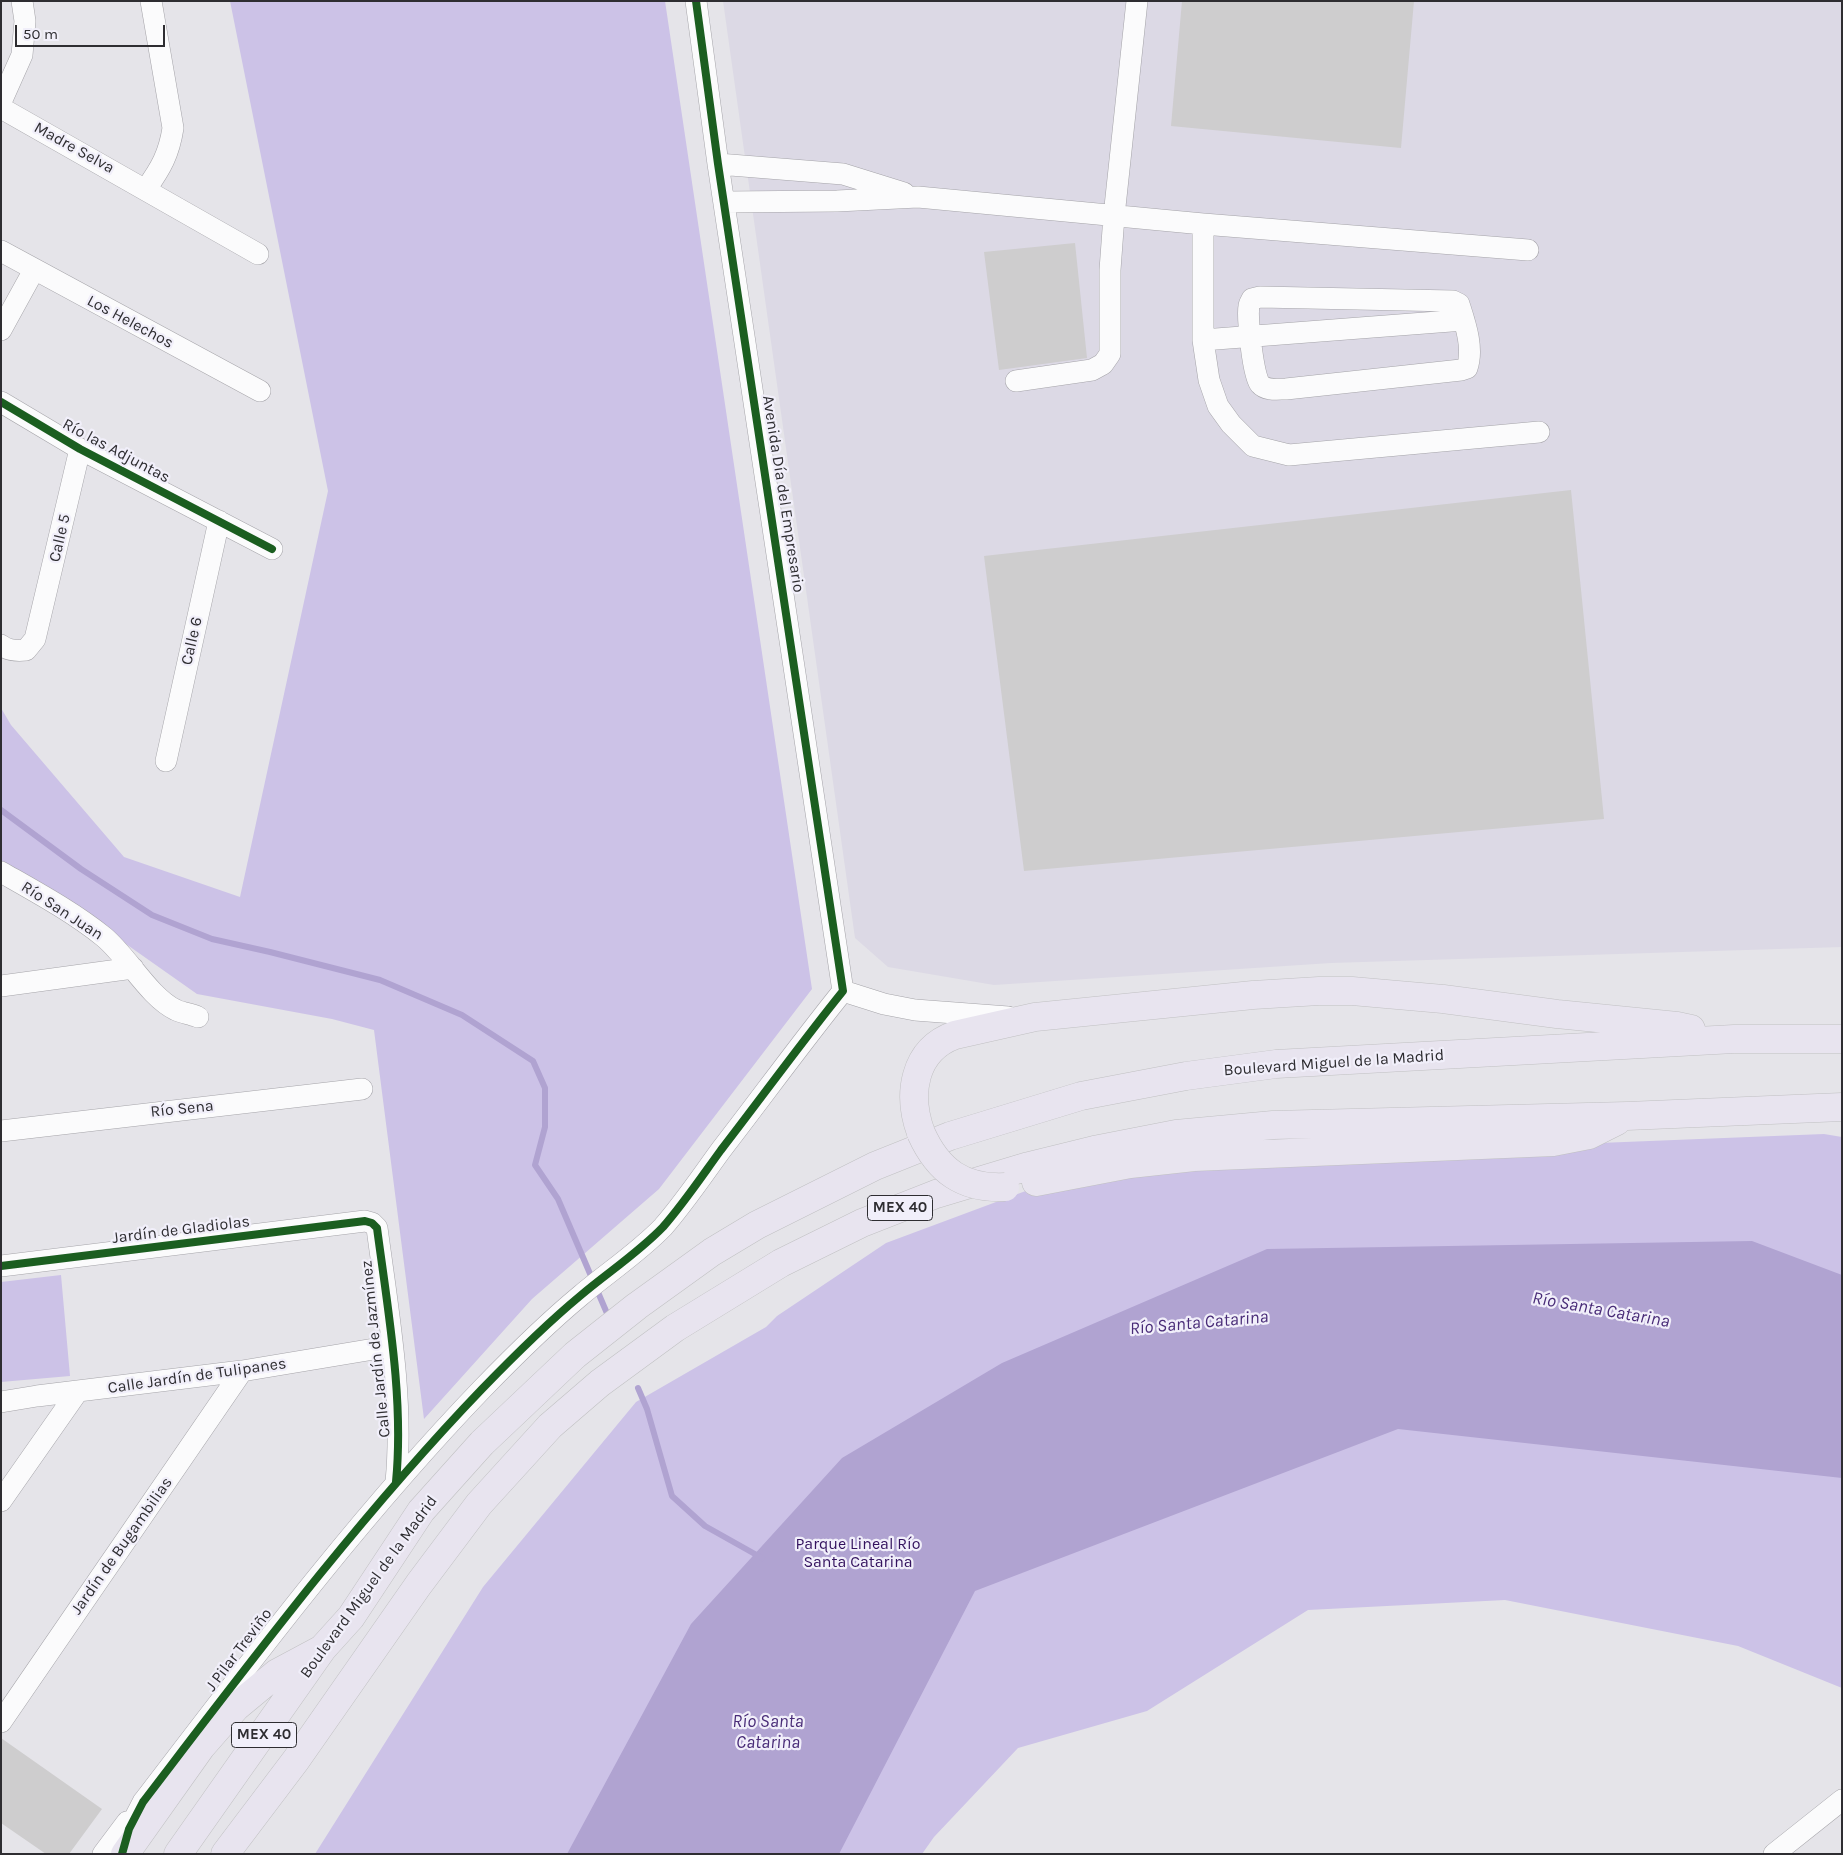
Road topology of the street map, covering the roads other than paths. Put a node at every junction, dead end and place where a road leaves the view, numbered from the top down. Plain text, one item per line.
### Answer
1 (22, 1) edge
2 (151, 1) edge
3 (696, 1) edge
4 (1138, 1) edge
5 (1, 102) edge
6 (1, 108) edge
7 (718, 164) junction
8 (146, 189) junction
9 (918, 197) junction
10 (725, 202) junction
11 (1114, 216) junction
12 (1203, 224) junction
13 (1528, 250) dead end
14 (1, 252) edge
15 (258, 254) dead end
16 (34, 270) junction
17 (1464, 320) junction
18 (1, 330) edge
19 (1251, 338) junction
20 (1203, 340) junction
21 (1016, 381) dead end
22 (260, 392) dead end
23 (1, 402) edge
24 (1539, 432) dead end
25 (80, 449) junction
26 (219, 521) junction
27 (272, 549) dead end
28 (1, 645) edge
29 (166, 761) dead end
30 (1, 872) edge
31 (127, 960) junction
32 (1, 986) edge
33 (843, 991) junction
34 (198, 1017) dead end
35 (1035, 1017) junction
36 (1734, 1039) junction
37 (1842, 1039) edge
38 (362, 1089) dead end
39 (1840, 1108) edge
40 (1627, 1116) junction
41 (1, 1130) edge
42 (364, 1221) joint
43 (1, 1266) edge
44 (392, 1346) junction
45 (242, 1372) junction
46 (78, 1391) junction
47 (1, 1402) edge
48 (397, 1472) junction
49 (1, 1501) edge
50 (323, 1648) junction
51 (1, 1722) edge
52 (1842, 1800) edge
53 (103, 1854) edge
54 (124, 1854) edge
55 (178, 1854) edge
56 (224, 1854) edge
57 (1774, 1854) edge

1 - 5 street
2 - 8 street
3 - 7 street, Avenida Día del Empresario
4 - 11 street
6 - 8 street, Madre Selva
7 - 9 street
7 - 10 street, Avenida Día del Empresario
8 - 15 street, Madre Selva
9 - 10 street
9 - 11 street
10 - 33 street, Avenida Día del Empresario
11 - 12 street
11 - 21 street
12 - 13 street
12 - 20 street
14 - 16 street, Los Helechos
16 - 18 street
16 - 22 street, Los Helechos
17 - 19 street
17 - 19 street
17 - 19 street
19 - 20 street
20 - 24 street
23 - 25 street, Río las Adjuntas
25 - 26 street, Río las Adjuntas
25 - 28 street, Calle 5
26 - 27 street, Río las Adjuntas
26 - 29 street, Calle 6
30 - 31 street, Río San Juan
31 - 32 street
31 - 34 street, Río San Juan
33 - 35 street
33 - 48 street
35 - 36 highway
35 - 40 highway, bridge
36 - 37 highway, Boulevard Miguel de la Madrid / MEX 40
36 - 50 highway, Boulevard Miguel de la Madrid / MEX 40
38 - 41 street, Río Sena
39 - 40 highway, MEX 40
40 - 56 highway, MEX 40
42 - 43 street, Jardín de Gladiolas
42 - 44 street, Calle Jardín de Jazmínez
44 - 45 street, Calle Jardín de Tulipanes
44 - 48 street, Calle Jardín de Jazmínez
45 - 46 street, Calle Jardín de Tulipanes
45 - 51 street, Jardín de Bugambilias
46 - 47 street, Calle Jardín de Tulipanes
46 - 49 street
48 - 53 street, J Pilar Treviño
48 - 54 street
50 - 54 highway
50 - 55 highway, Boulevard Miguel de la Madrid / MEX 40
52 - 57 street

